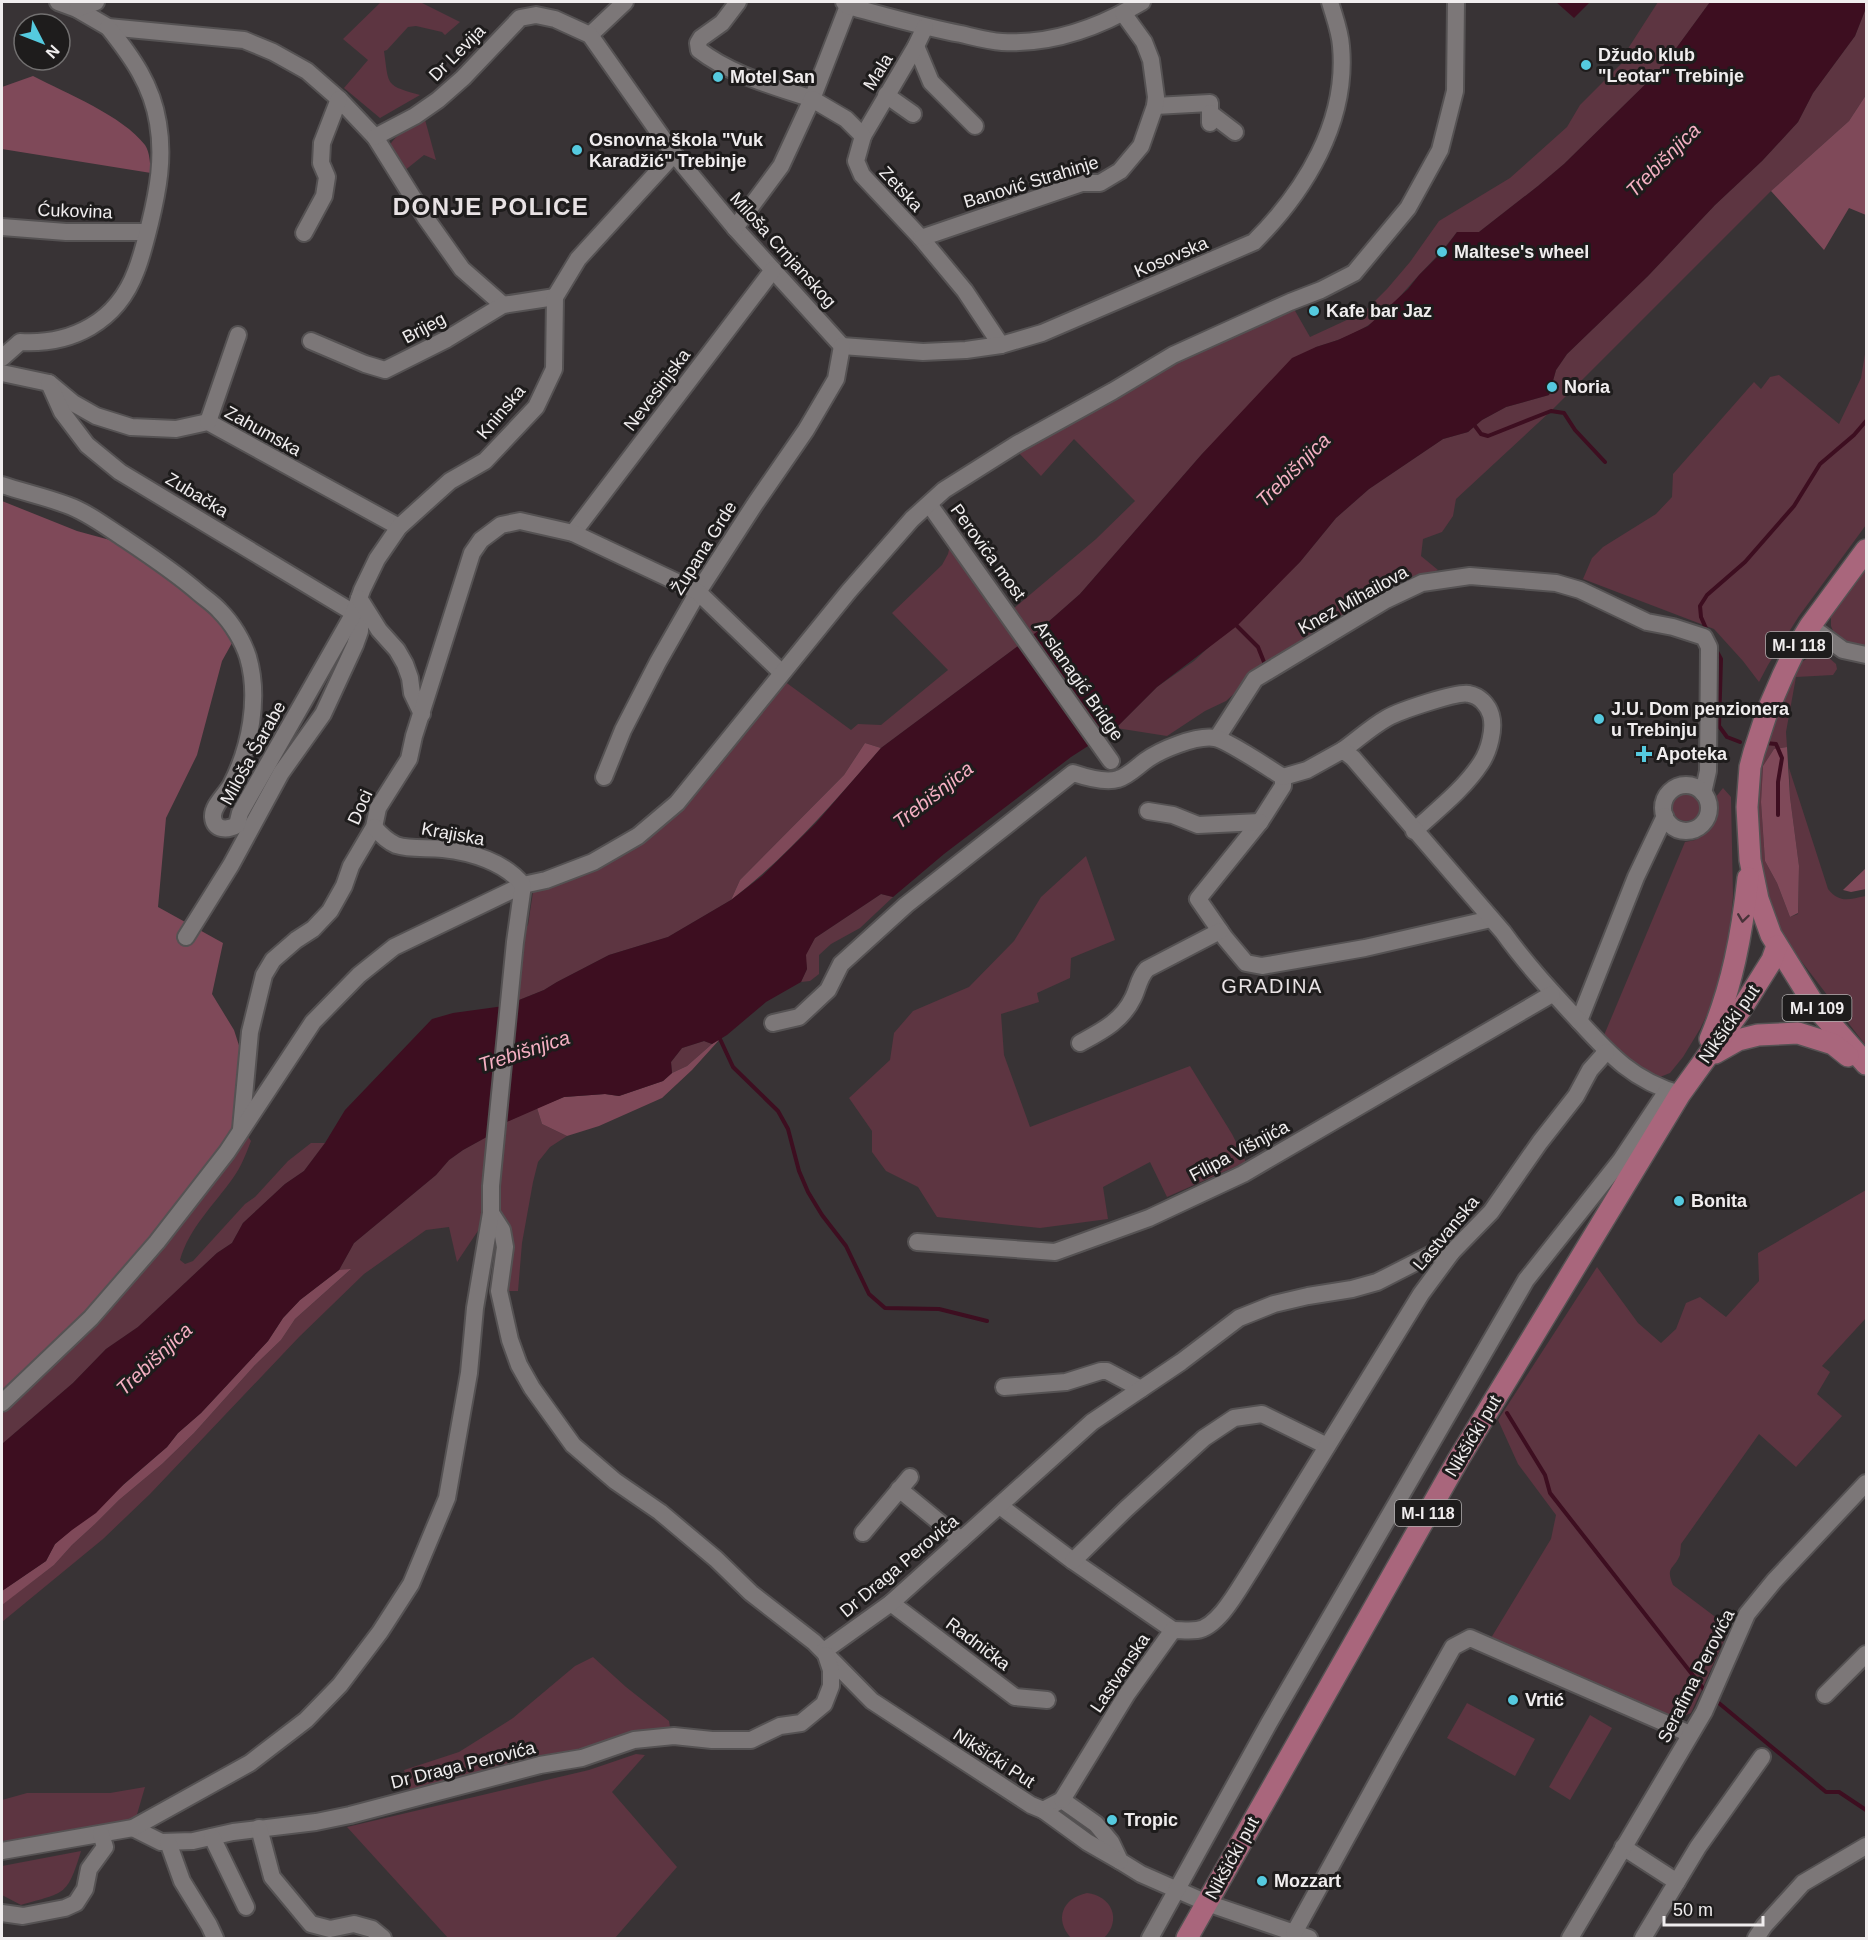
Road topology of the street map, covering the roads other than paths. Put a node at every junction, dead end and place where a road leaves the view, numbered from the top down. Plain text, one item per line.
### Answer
1 (58, 2) edge
2 (96, 2) edge
3 (625, 2) edge
4 (738, 2) edge
5 (1142, 2) edge
6 (1330, 2) edge
7 (1456, 2) edge
8 (846, 4) edge
9 (77, 9) junction
10 (546, 9) edge
11 (1123, 13) junction
12 (108, 27) junction
13 (925, 27) junction
14 (590, 35) junction
15 (916, 46) junction
16 (886, 95) junction
17 (339, 99) junction
18 (812, 99) junction
19 (1155, 106) junction
20 (913, 114) dead end
21 (975, 126) dead end
22 (1235, 132) dead end
23 (863, 136) junction
24 (375, 137) junction
25 (674, 154) junction
26 (2, 227) edge
27 (735, 228) junction
28 (147, 232) junction
29 (304, 233) dead end
30 (921, 238) junction
31 (772, 270) junction
32 (555, 297) junction
33 (503, 304) junction
34 (238, 335) dead end
35 (311, 341) dead end
36 (1001, 345) junction
37 (842, 346) junction
38 (2, 358) edge
39 (2, 373) edge
40 (49, 383) junction
41 (208, 422) junction
42 (2, 485) edge
43 (929, 504) junction
44 (399, 527) junction
45 (573, 533) junction
46 (1866, 550) edge
47 (698, 592) junction
48 (356, 605) junction
49 (1014, 623) joint
50 (1810, 626) junction
51 (1866, 655) edge
52 (782, 673) junction
53 (422, 714) junction
54 (1217, 738) junction
55 (1343, 750) junction
56 (1111, 761) dead end
57 (604, 777) dead end
58 (1283, 777) junction
59 (1703, 793) junction
60 (1148, 811) dead end
61 (1665, 816) junction
62 (1260, 822) junction
63 (374, 827) junction
64 (1414, 831) junction
65 (1750, 860) junction
66 (523, 885) junction
67 (1491, 919) junction
68 (1220, 931) junction
69 (186, 937) dead end
70 (1777, 945) junction
71 (1552, 994) junction
72 (1578, 1021) junction
73 (773, 1023) dead end
74 (1080, 1043) dead end
75 (1606, 1052) junction
76 (1700, 1065) junction
77 (1866, 1066) edge
78 (1674, 1093) junction
79 (241, 1130) junction
80 (491, 1213) junction
81 (917, 1242) dead end
82 (1452, 1252) junction
83 (1004, 1386) dead end
84 (1141, 1389) junction
85 (2, 1403) edge
86 (1327, 1446) junction
87 (1866, 1483) edge
88 (1000, 1506) junction
89 (863, 1533) dead end
90 (961, 1540) junction
91 (1073, 1561) junction
92 (891, 1603) junction
93 (1173, 1630) junction
94 (824, 1651) junction
95 (1866, 1654) edge
96 (1825, 1695) dead end
97 (1047, 1700) dead end
98 (1690, 1734) junction
99 (1762, 1757) dead end
100 (1062, 1800) junction
101 (1044, 1810) junction
102 (133, 1828) junction
103 (259, 1828) junction
104 (101, 1834) junction
105 (212, 1837) junction
106 (168, 1842) junction
107 (1623, 1847) junction
108 (2, 1851) edge
109 (1865, 1852) edge
110 (1120, 1861) junction
111 (1677, 1882) junction
112 (1177, 1890) junction
113 (1207, 1903) junction
114 (246, 1907) dead end
115 (2, 1913) edge
116 (1301, 1936) edge
117 (215, 1938) edge
118 (383, 1938) edge
119 (1150, 1938) edge
120 (1187, 1938) edge
121 (1570, 1938) edge
122 (1643, 1938) edge
123 (1756, 1938) edge

1 - 9 street
2 - 9 street
3 - 14 street
4 - 18 street
5 - 11 street
6 - 36 street, Kosovska
7 - 43 street
8 - 13 street
8 - 18 street
9 - 12 street
10 - 14 street, Dr Levija
10 - 24 street, Dr Levija
11 - 13 street
11 - 19 street, Banović Strahinje
12 - 17 street
12 - 28 street
13 - 15 street, Mala
14 - 25 street, Miloša Crnjanskog
15 - 16 street, Mala
15 - 21 street
16 - 20 street
16 - 23 street, Mala
17 - 24 street
17 - 29 street
18 - 23 street
18 - 27 street
19 - 22 street
19 - 30 street, Banović Strahinje
23 - 30 street, Zetska
24 - 33 street
25 - 27 street, Miloša Crnjanskog
25 - 32 street, Kninska
26 - 28 street, Ćukovina
27 - 31 street, Miloša Crnjanskog
28 - 38 street
30 - 36 street, Zetska
31 - 37 street, Miloša Crnjanskog
31 - 45 street, Nevesinjska
32 - 33 street, Brijeg
32 - 44 street, Kninska
33 - 35 street, Brijeg
34 - 41 street
36 - 37 street, Kosovska
37 - 47 street, Župana Grde
39 - 40 street, Zahumska
40 - 41 street, Zahumska
40 - 48 street, Zubačka
41 - 44 street, Zahumska
42 - 48 street, Miloša Šarabe
43 - 49 street, Perovića most
43 - 52 street
44 - 48 street, Kninska
45 - 47 street, Doci
45 - 53 street, Doci
46 - 50 main road, M-I 118
47 - 52 street, Doci
47 - 57 street, Župana Grde
48 - 53 street
48 - 69 street, Miloša Šarabe
49 - 56 street, Arslanagić Bridge
50 - 51 street
50 - 65 main road, M-I 118
52 - 66 street
53 - 63 street, Doci
54 - 58 street
54 - 59 street, Knez Mihailova
54 - 73 street
55 - 58 street
55 - 64 street
55 - 64 street
58 - 62 street
59 - 61 street
59 - 61 street
60 - 62 street
61 - 72 street
62 - 68 street
63 - 66 street, Krajiska
63 - 79 street, Doci
64 - 67 street
65 - 70 main road, M-I 118
65 -> 76 main road, M-I 118
66 - 79 street
66 - 80 street
67 - 68 street
67 - 71 street
68 - 74 street
70 - 76 main road, Nikšićki put / M-I 118
70 - 77 main road, M-I 109
71 - 72 street
71 - 81 street, Filipa Višnjića
72 - 75 street
75 - 78 street
75 - 82 street, Lastvanska
76 - 77 main road
76 - 78 main road, Nikšićki put / M-I 118
78 - 112 street, Nikšićki put
78 - 113 main road, Nikšićki put / M-I 118
79 - 85 street
80 - 94 street, Nikšićki Put
80 - 102 street
82 - 84 street, Dr Draga Perovića
82 - 86 street, Lastvanska
83 - 84 street
84 - 88 street, Dr Draga Perovića
86 - 91 street
86 - 93 street, Lastvanska
87 - 98 street, Serafima Perovića
88 - 90 street, Dr Draga Perovića
88 - 91 street
89 - 90 street
90 - 92 street, Dr Draga Perovića
91 - 93 street
92 - 94 street, Dr Draga Perovića
92 - 97 street, Radnička
93 - 100 street, Lastvanska
94 - 101 street, Nikšićki Put
94 - 103 street, Dr Draga Perovića
95 - 96 street
98 - 107 street, Serafima Perovića
98 - 116 street
99 - 111 street
100 - 101 street, Nikšićki Put
100 - 110 street
101 - 110 street
102 - 104 street
102 - 106 street, Dr Draga Perovića
103 - 105 street, Dr Draga Perovića
103 - 118 street
104 - 108 street
104 - 115 street
105 - 106 street, Dr Draga Perovića
105 - 114 street
106 - 117 street
107 - 111 street
107 - 121 street, Serafima Perovića
109 - 123 street
110 - 112 street
111 - 122 street
112 - 113 street
112 - 119 street, Nikšićki put
113 - 116 street
113 - 120 main road, Nikšićki put / M-I 118

